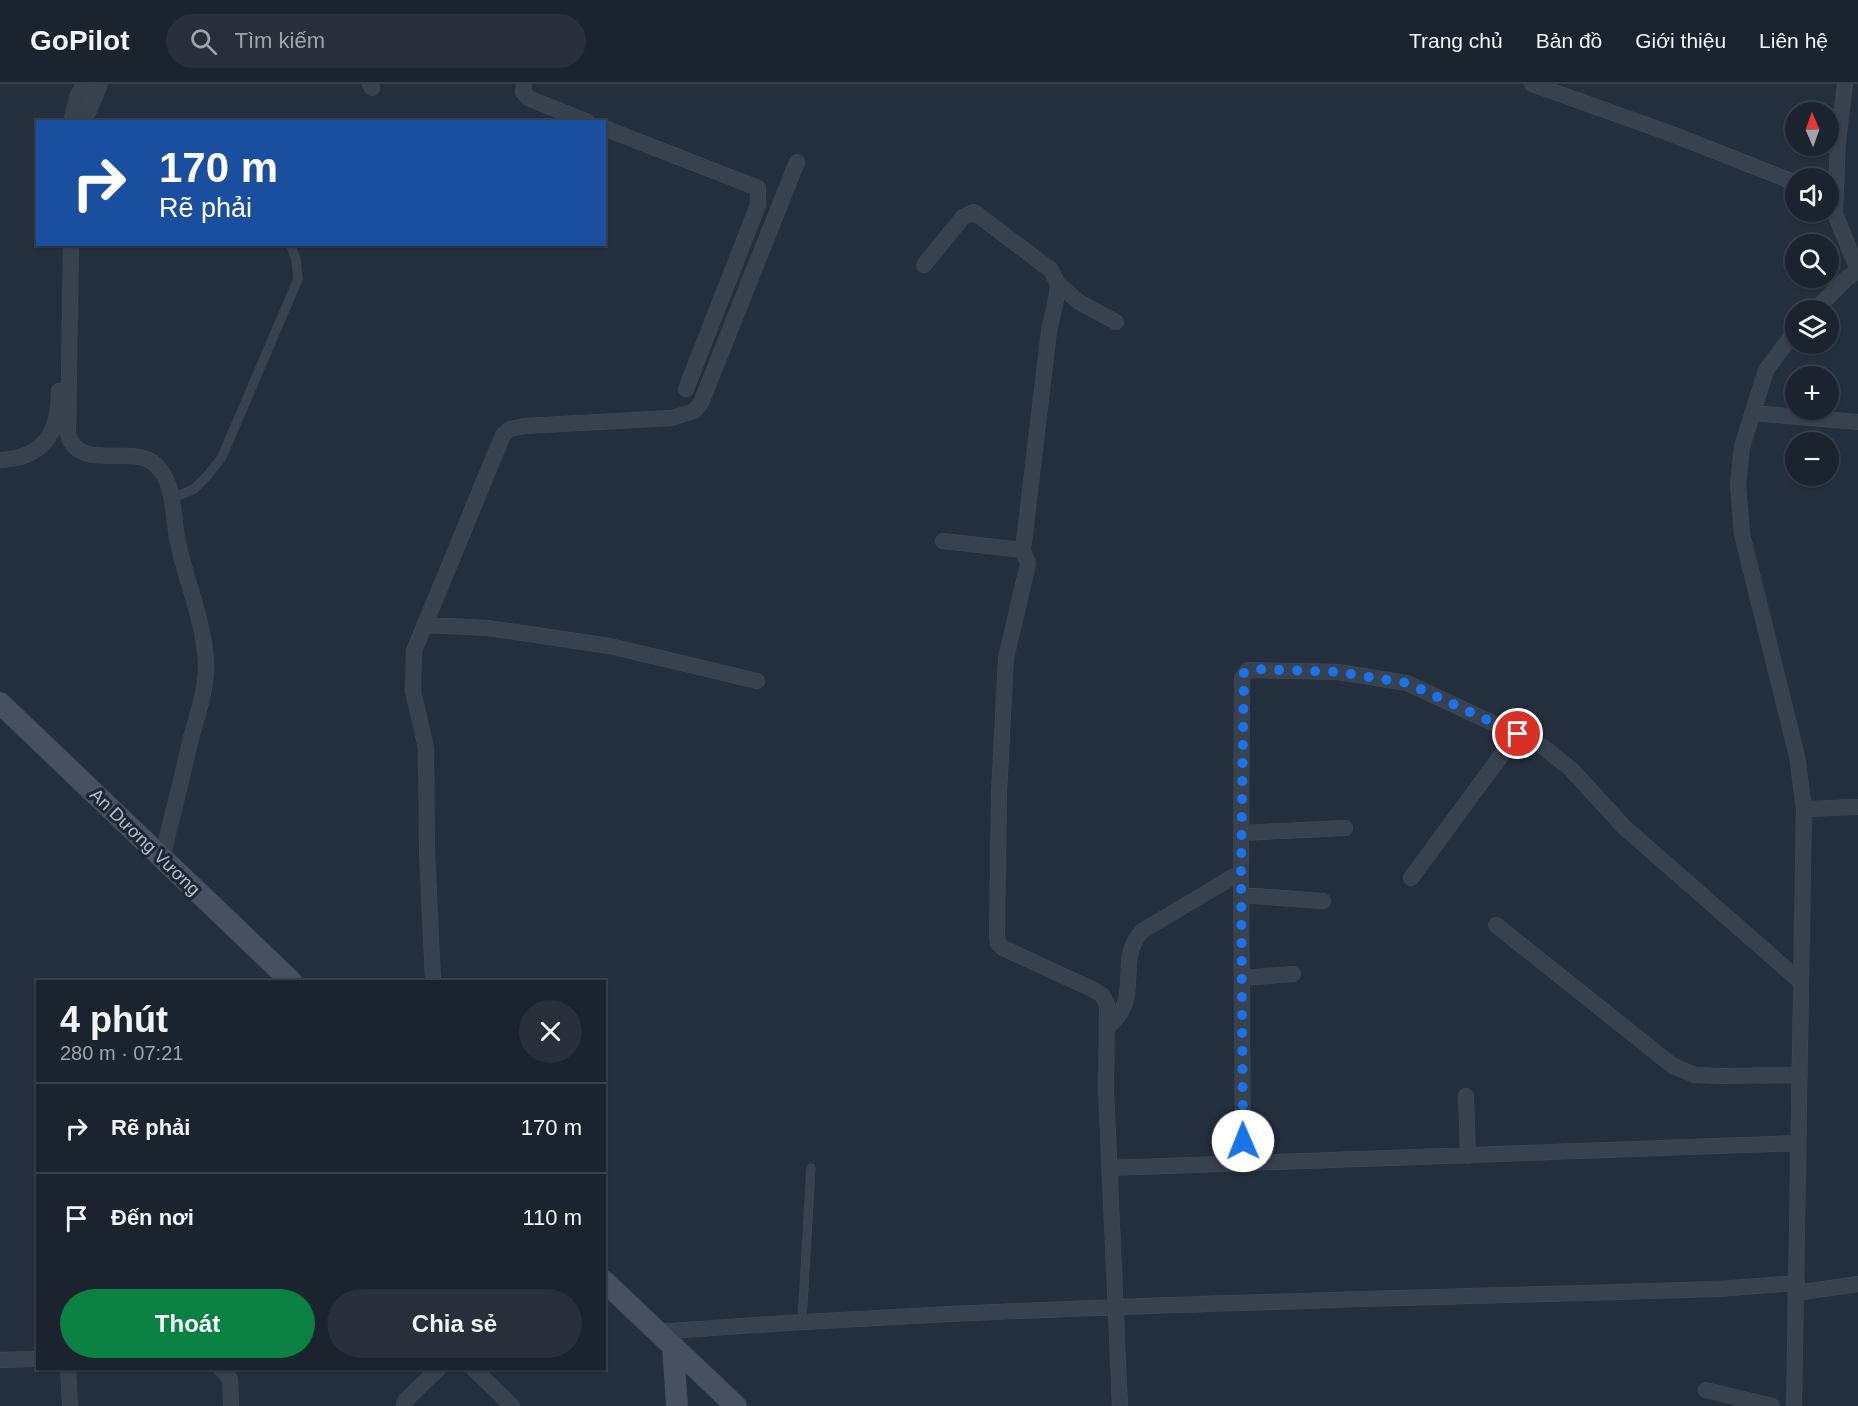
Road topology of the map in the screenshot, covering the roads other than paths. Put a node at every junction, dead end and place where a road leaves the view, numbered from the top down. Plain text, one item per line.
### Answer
1 (84, 84) edge
2 (100, 84) edge
3 (524, 84) edge
4 (1532, 84) edge
5 (1845, 84) edge
6 (72, 120) edge
7 (85, 120) edge
8 (583, 120) edge
9 (606, 129) edge
10 (797, 162) dead end
11 (1835, 168) edge
12 (1785, 179) edge
13 (1838, 222) edge
14 (61, 246) edge
15 (71, 246) edge
16 (291, 246) edge
17 (924, 265) dead end
18 (1058, 284) junction
19 (1825, 300) edge
20 (1116, 322) dead end
21 (1785, 345) edge
22 (686, 389) dead end
23 (1752, 413) junction
24 (1858, 422) edge
25 (0, 460) edge
26 (171, 499) junction
27 (943, 541) dead end
28 (1023, 550) junction
29 (425, 626) junction
30 (757, 681) dead end
31 (0, 703) edge
32 (1518, 734) junction
33 (1858, 807) edge
34 (1804, 809) junction
35 (1345, 828) dead end
36 (1241, 832) junction
37 (162, 857) junction
38 (1241, 872) junction
39 (1411, 878) dead end
40 (1241, 895) junction
41 (1323, 901) dead end
42 (1496, 925) dead end
43 (1293, 974) dead end
44 (1242, 978) junction
45 (290, 980) edge
46 (433, 980) edge
47 (1801, 982) junction
48 (1107, 1027) junction
49 (1800, 1076) junction
50 (1466, 1096) dead end
51 (1798, 1143) junction
52 (1468, 1156) junction
53 (1243, 1164) junction
54 (811, 1168) dead end
55 (1110, 1168) junction
56 (606, 1283) edge
57 (1858, 1284) edge
58 (1796, 1288) junction
59 (1115, 1308) junction
60 (802, 1321) junction
61 (666, 1339) junction
62 (36, 1359) edge
63 (0, 1360) edge
64 (68, 1370) edge
65 (223, 1370) edge
66 (437, 1370) edge
67 (475, 1370) edge
68 (1706, 1390) dead end
69 (718, 1398) edge
70 (70, 1406) edge
71 (231, 1406) edge
72 (404, 1406) edge
73 (512, 1406) edge
74 (677, 1406) edge
75 (736, 1406) edge
76 (1120, 1406) edge
77 (1772, 1406) edge
78 (1794, 1406) edge

1 - 6 street
2 - 7 street
3 - 8 street
4 - 12 street
5 - 11 street
9 - 22 street
10 - 29 street
13 - 19 street
14 - 25 street
15 - 26 street
16 - 26 lane
17 - 18 street
18 - 20 street
18 - 28 street
21 - 23 street
23 - 24 street
23 - 34 street
26 - 37 street
27 - 28 street
28 - 48 street
29 - 30 street
29 - 46 street
31 - 37 street, An Dương Vương
32 - 36 street
32 - 39 street
32 - 47 street
33 - 34 street
34 - 47 street
35 - 36 street
36 - 38 street
37 - 45 street, An Dương Vương
38 - 40 street
38 - 48 street
40 - 41 street
40 - 44 street
42 - 49 street
43 - 44 street
44 - 53 street
47 - 49 street
48 - 55 street
49 - 51 street
50 - 52 street
51 - 52 street
51 - 58 street
52 - 53 street
53 - 55 street
54 - 60 lane
55 - 59 street
56 - 61 street
57 - 58 street
58 - 59 street
58 - 78 street
59 - 60 street
59 - 76 street
60 - 61 street
61 - 69 street
61 - 74 street
62 - 63 street
64 - 70 street
65 - 71 street
66 - 72 street
67 - 73 street
68 - 77 street
69 - 75 street

